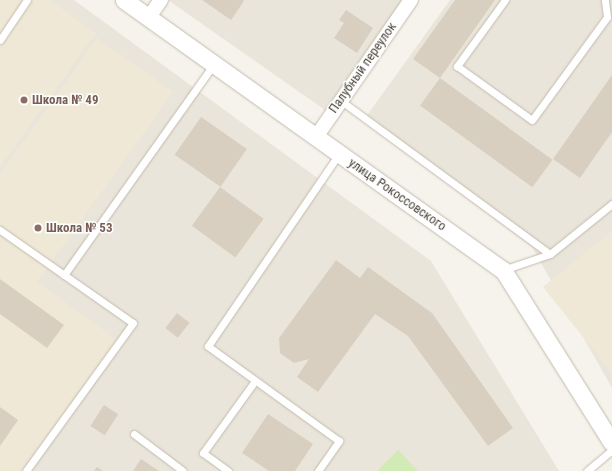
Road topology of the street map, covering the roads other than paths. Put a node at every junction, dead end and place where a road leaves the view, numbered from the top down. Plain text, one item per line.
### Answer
1 (27, 0) edge
2 (124, 0) edge
3 (161, 0) edge
4 (411, 0) edge
5 (505, 0) edge
6 (606, 0) edge
7 (149, 17) junction
8 (0, 40) edge
9 (214, 64) junction
10 (340, 100) junction
11 (316, 137) junction
12 (339, 154) junction
13 (612, 204) edge
14 (0, 230) edge
15 (550, 254) junction
16 (503, 270) junction
17 (64, 275) junction
18 (255, 381) junction
19 (134, 434) dead end
20 (612, 443) edge
21 (612, 450) edge
22 (26, 471) edge
23 (183, 471) edge
24 (228, 471) edge
25 (318, 471) edge
26 (587, 471) edge

1 - 8 lane
2 - 7 street, улица Рокоссовского
3 - 7 street
4 - 10 street, Палубный переулок
5 - 6 lane
7 - 9 street, улица Рокоссовского
9 - 11 street, улица Рокоссовского
9 - 17 lane
10 - 11 street, Палубный переулок
10 - 15 lane
11 - 12 street, улица Рокоссовского
12 - 16 street, улица Рокоссовского
12 - 18 lane
13 - 15 lane
14 - 17 lane
15 - 16 lane
16 - 20 street, улица Рокоссовского
17 - 22 lane
18 - 24 lane
18 - 25 lane
19 - 23 lane
21 - 26 lane

